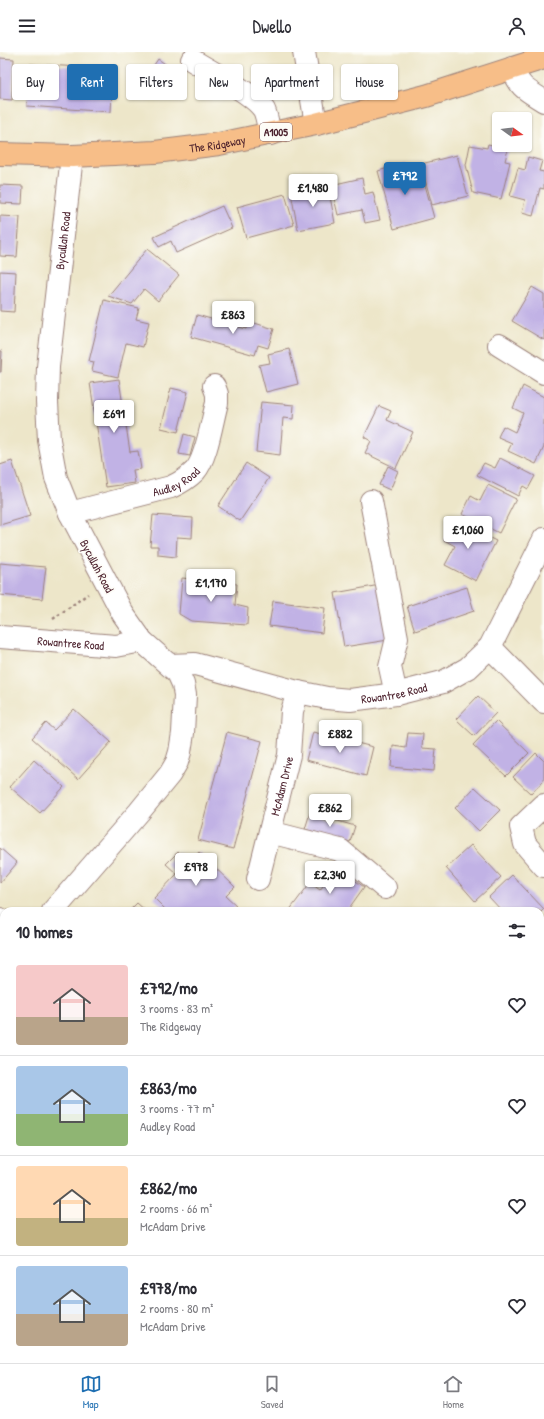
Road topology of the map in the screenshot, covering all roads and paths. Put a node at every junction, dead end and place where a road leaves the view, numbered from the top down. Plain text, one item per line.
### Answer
1 (304, 52) edge
2 (544, 58) edge
3 (192, 60) dead end
4 (512, 68) junction
5 (544, 101) edge
6 (316, 124) junction
7 (270, 134) junction
8 (0, 154) edge
9 (72, 156) junction
10 (499, 345) dead end
11 (544, 373) edge
12 (214, 386) dead end
13 (371, 501) dead end
14 (70, 513) junction
15 (544, 539) edge
16 (105, 582) junction
17 (0, 637) edge
18 (24, 639) junction
19 (142, 641) junction
20 (490, 647) junction
21 (170, 665) junction
22 (298, 692) junction
23 (396, 694) junction
24 (544, 702) edge
25 (544, 805) edge
26 (270, 832) junction
27 (544, 866) edge
28 (258, 879) dead end
29 (385, 888) dead end
30 (57, 907) edge

1 - 6 street
2 - 4 main road, The Ridgeway / A1005
3 - 7 street
4 - 5 street
4 - 6 main road, The Ridgeway / A1005
6 - 7 main road, The Ridgeway / A1005
7 - 9 main road, The Ridgeway / A1005
8 - 9 main road, The Ridgeway / A1005
9 - 14 street, Bycullah Road
10 - 11 street
12 - 14 street, Audley Road
13 - 23 street
14 - 16 street, Bycullah Road
15 - 20 street, Rowantree Road
16 - 18 path
16 - 19 street, Bycullah Road
17 - 18 street, Rowantree Road
18 - 19 street, Rowantree Road
19 - 21 street, Bycullah Road
20 - 23 street, Rowantree Road
20 - 24 street
21 - 22 street, Rowantree Road
21 - 30 street, Bycullah Road
22 - 23 street, Rowantree Road
22 - 26 street, McAdam Drive
25 - 27 street
26 - 28 street, McAdam Drive
26 - 29 street

